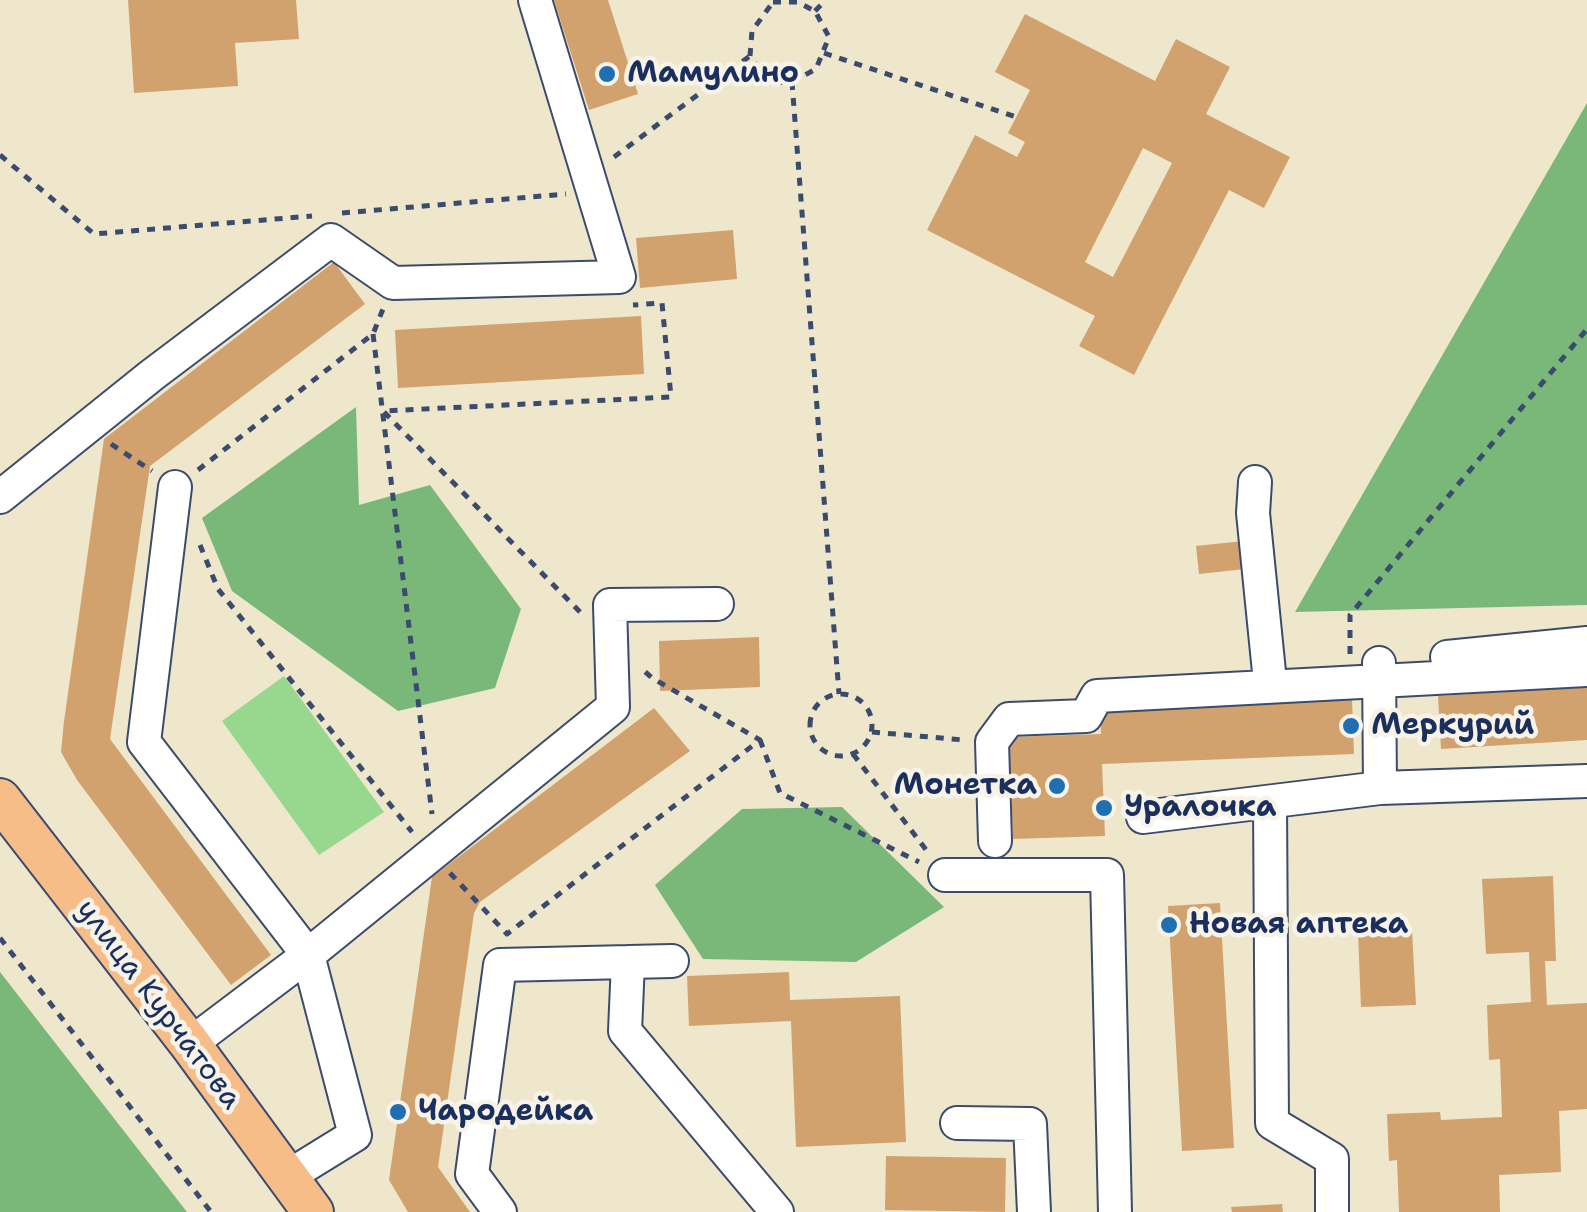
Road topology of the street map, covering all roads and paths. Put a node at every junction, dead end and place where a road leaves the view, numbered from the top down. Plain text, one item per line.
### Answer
1 (535, 0) edge
2 (826, 0) edge
3 (772, 1) edge
4 (815, 12) junction
5 (824, 53) junction
6 (750, 56) junction
7 (792, 82) junction
8 (1016, 118) dead end
9 (0, 155) edge
10 (588, 176) junction
11 (332, 214) dead end
12 (312, 216) dead end
13 (393, 283) junction
14 (627, 305) dead end
15 (1587, 328) edge
16 (374, 334) junction
17 (382, 411) junction
18 (104, 439) dead end
19 (1255, 482) dead end
20 (176, 487) junction
21 (0, 497) edge
22 (197, 538) dead end
23 (718, 604) dead end
24 (611, 640) junction
25 (1587, 643) edge
26 (1370, 670) junction
27 (1587, 670) edge
28 (1269, 672) junction
29 (1073, 684) dead end
30 (840, 694) junction
31 (872, 732) junction
32 (760, 740) junction
33 (992, 742) junction
34 (852, 754) junction
35 (1587, 782) edge
36 (1380, 788) junction
37 (0, 800) edge
38 (1270, 802) junction
39 (1143, 817) dead end
40 (995, 841) dead end
41 (441, 860) junction
42 (946, 875) junction
43 (0, 938) edge
44 (308, 955) junction
45 (672, 961) dead end
46 (628, 962) junction
47 (190, 1044) junction
48 (957, 1123) dead end
49 (287, 1177) junction
50 (211, 1212) edge
51 (313, 1212) edge
52 (500, 1212) edge
53 (777, 1212) edge
54 (1034, 1212) edge
55 (1115, 1212) edge
56 (1332, 1212) edge

1 - 10 street
2 - 4 path
3 - 4 path
3 - 6 path
4 - 5 path
5 - 7 path
5 - 8 path
6 - 7 path
6 - 10 path
7 - 30 path
9 - 12 path
10 - 11 path
10 - 13 street
13 - 16 path
13 - 21 street
14 - 17 path
15 - 26 path
16 - 17 path
16 - 20 path
17 - 24 path
17 - 41 path
18 - 20 path
19 - 28 street
20 - 44 street
22 - 41 path
23 - 24 street
24 - 32 path
24 - 41 street
25 - 26 street
26 - 27 street
26 - 28 street
26 - 33 street
26 - 36 street
28 - 29 street
30 - 31 path
30 - 34 path
31 - 33 path
31 - 34 path
32 - 41 path
32 - 42 path
33 - 40 street
34 - 42 path
35 - 36 street
36 - 38 street
37 - 47 main road, улица Курчатова
38 - 39 street
38 - 56 street
41 - 44 street
42 - 55 street
43 - 50 path
44 - 47 street
44 - 49 street
45 - 46 street
46 - 52 street
46 - 53 street
47 - 49 main road, улица Курчатова
48 - 54 street
49 - 51 main road, улица Курчатова

